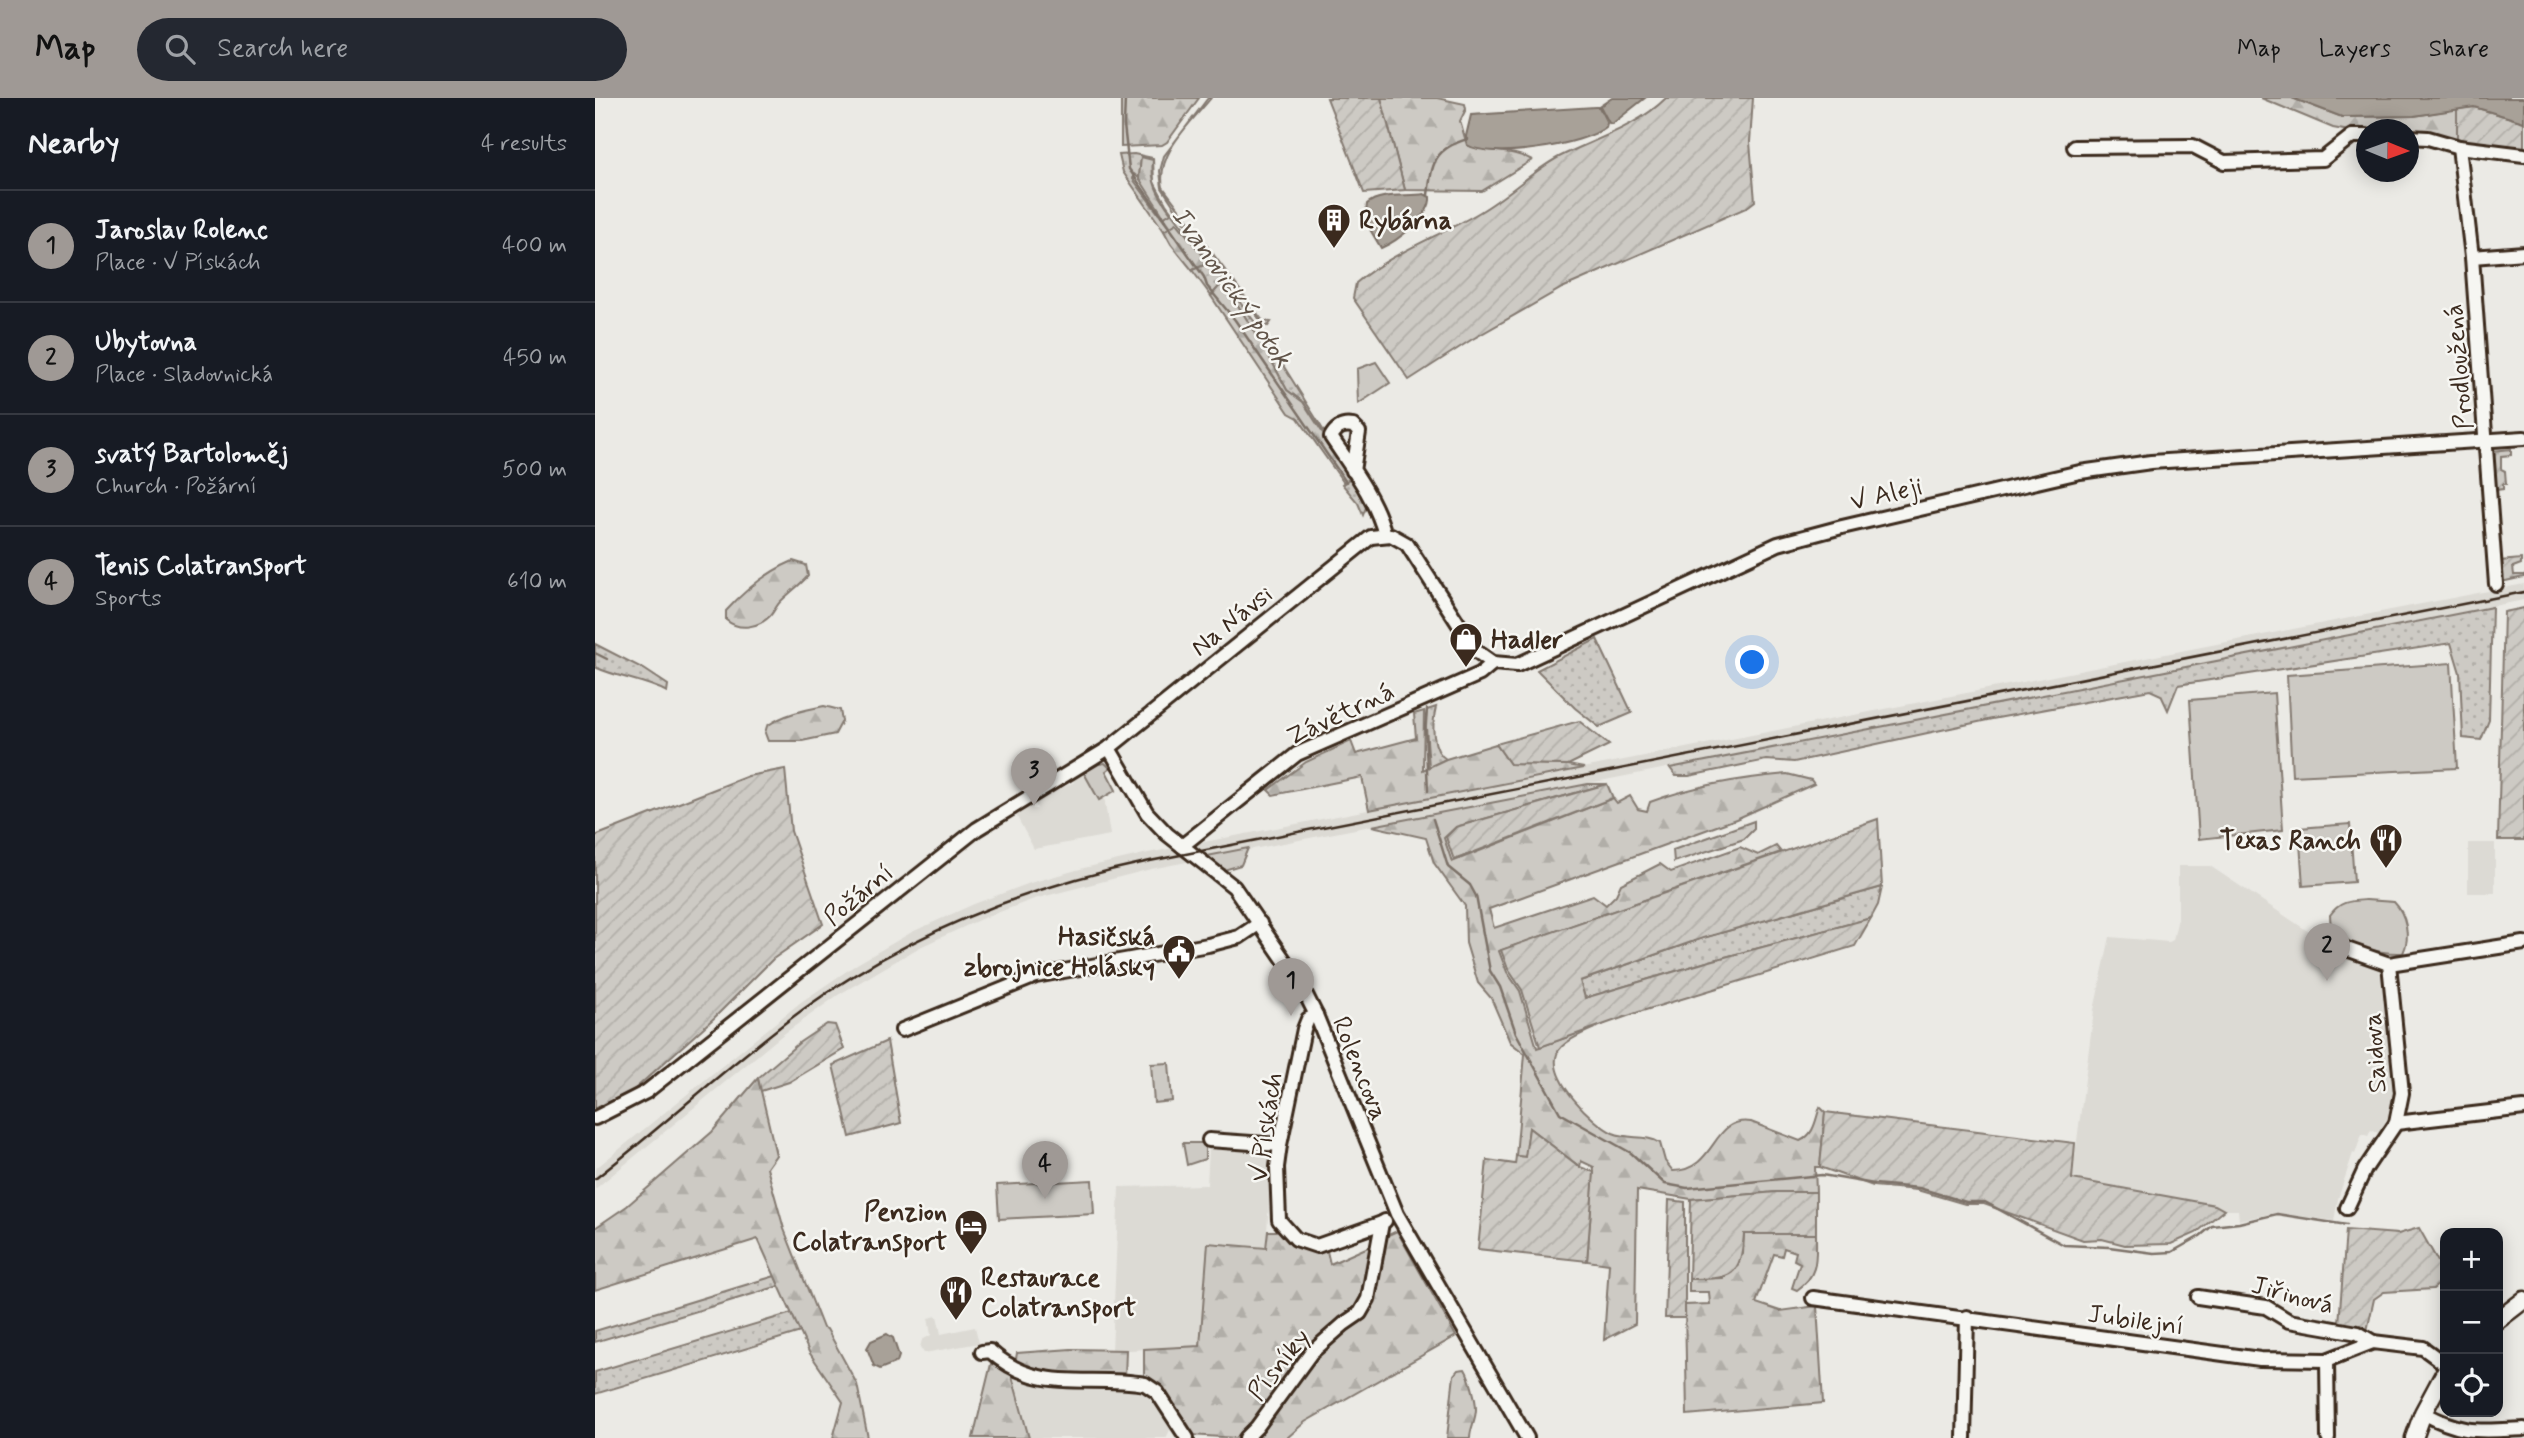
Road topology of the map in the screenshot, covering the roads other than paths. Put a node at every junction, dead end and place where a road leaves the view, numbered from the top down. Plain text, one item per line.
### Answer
1 (2356, 135) edge
2 (2419, 138) edge
3 (2074, 147) dead end
4 (2459, 147) junction
5 (2524, 155) edge
6 (2524, 253) edge
7 (2472, 257) junction
8 (2524, 438) edge
9 (2487, 440) junction
10 (1353, 471) dead end
11 (1385, 535) junction
12 (2496, 584) dead end
13 (1493, 663) junction
14 (1109, 748) junction
15 (1182, 846) junction
16 (1261, 923) junction
17 (2321, 940) dead end
18 (2524, 943) edge
19 (2389, 964) junction
20 (1316, 1016) junction
21 (902, 1030) dead end
22 (2524, 1108) edge
23 (595, 1118) edge
24 (2396, 1123) junction
25 (1209, 1140) dead end
26 (1280, 1145) junction
27 (2347, 1208) dead end
28 (1397, 1214) junction
29 (1382, 1223) junction
30 (1813, 1297) dead end
31 (2198, 1297) dead end
32 (2524, 1300) edge
33 (2503, 1316) edge
34 (1967, 1317) junction
35 (2373, 1342) junction
36 (982, 1352) dead end
37 (2327, 1360) junction
38 (2440, 1360) edge
39 (2440, 1381) edge
40 (2423, 1413) junction
41 (2524, 1429) edge
42 (2503, 1434) edge
43 (1187, 1438) edge
44 (1246, 1438) edge
45 (1527, 1438) edge
46 (1964, 1438) edge
47 (2328, 1438) edge
48 (2414, 1438) edge

1 - 3 street
2 - 4 street
4 - 5 street
4 - 7 street, Prodloužená
6 - 7 street
7 - 9 street, Prodloužená
8 - 9 street, V Aleji
9 - 12 street, Prodloužená
9 - 13 street, V Aleji
10 - 11 street
11 - 13 street
11 - 14 street, Na Návsi
13 - 15 street, Závětrná
14 - 15 street, Rolencova
14 - 23 street, Požární
15 - 16 street, Rolencova
16 - 20 street, Rolencova
16 - 21 street
17 - 19 street
18 - 19 street
19 - 24 street, Saidova
20 - 26 street, V Pískách
20 - 28 street, Rolencova
22 - 24 street
24 - 27 street, Saidova
25 - 26 street
26 - 29 street, V Pískách
28 - 29 street
28 - 45 street, Rolencova
29 - 44 street, Písníky
30 - 34 street, Jubilejní
31 - 35 street, Jiřinová
32 - 33 main road
34 - 37 street, Jubilejní
34 - 46 street
35 - 37 street, Jubilejní
35 - 38 street, Jubilejní
36 - 43 street
37 - 47 street
39 - 40 main road
40 - 42 street
40 - 48 main road
41 - 42 street

